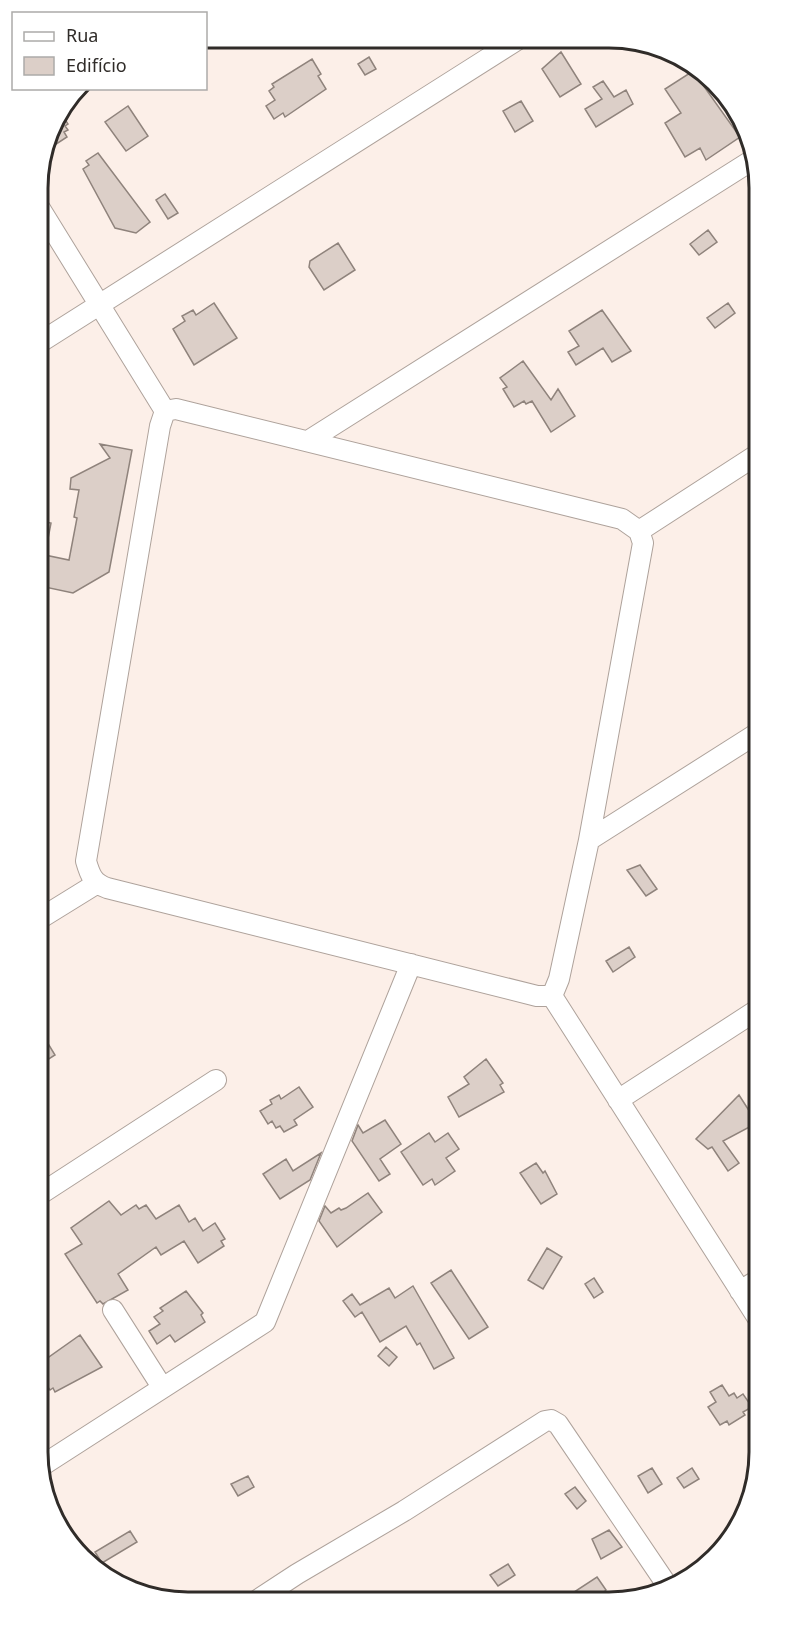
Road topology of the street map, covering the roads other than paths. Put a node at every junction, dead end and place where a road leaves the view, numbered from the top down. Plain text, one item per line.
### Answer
1 (504, 48) edge
2 (747, 164) edge
3 (48, 221) edge
4 (100, 304) junction
5 (48, 337) edge
6 (165, 411) junction
7 (308, 441) junction
8 (749, 460) edge
9 (639, 531) junction
10 (749, 738) edge
11 (589, 840) junction
12 (96, 884) junction
13 (48, 914) edge
14 (411, 964) junction
15 (552, 996) junction
16 (749, 1016) edge
17 (216, 1080) dead end
18 (618, 1100) junction
19 (48, 1188) edge
20 (749, 1286) edge
21 (740, 1291) junction
22 (749, 1305) edge
23 (113, 1310) dead end
24 (162, 1387) junction
25 (48, 1460) edge
26 (664, 1580) edge
27 (270, 1592) edge

1 - 4 street
2 - 7 street
3 - 4 street
4 - 5 street
4 - 6 street
6 - 7 street
6 - 12 street
7 - 9 street
8 - 9 street
9 - 11 street
10 - 11 street
11 - 15 street
12 - 13 street
12 - 14 street
14 - 15 street
14 - 24 street
15 - 18 street
16 - 18 street
17 - 19 street
18 - 21 street
20 - 21 street
21 - 22 street
23 - 24 street
24 - 25 street
26 - 27 street

